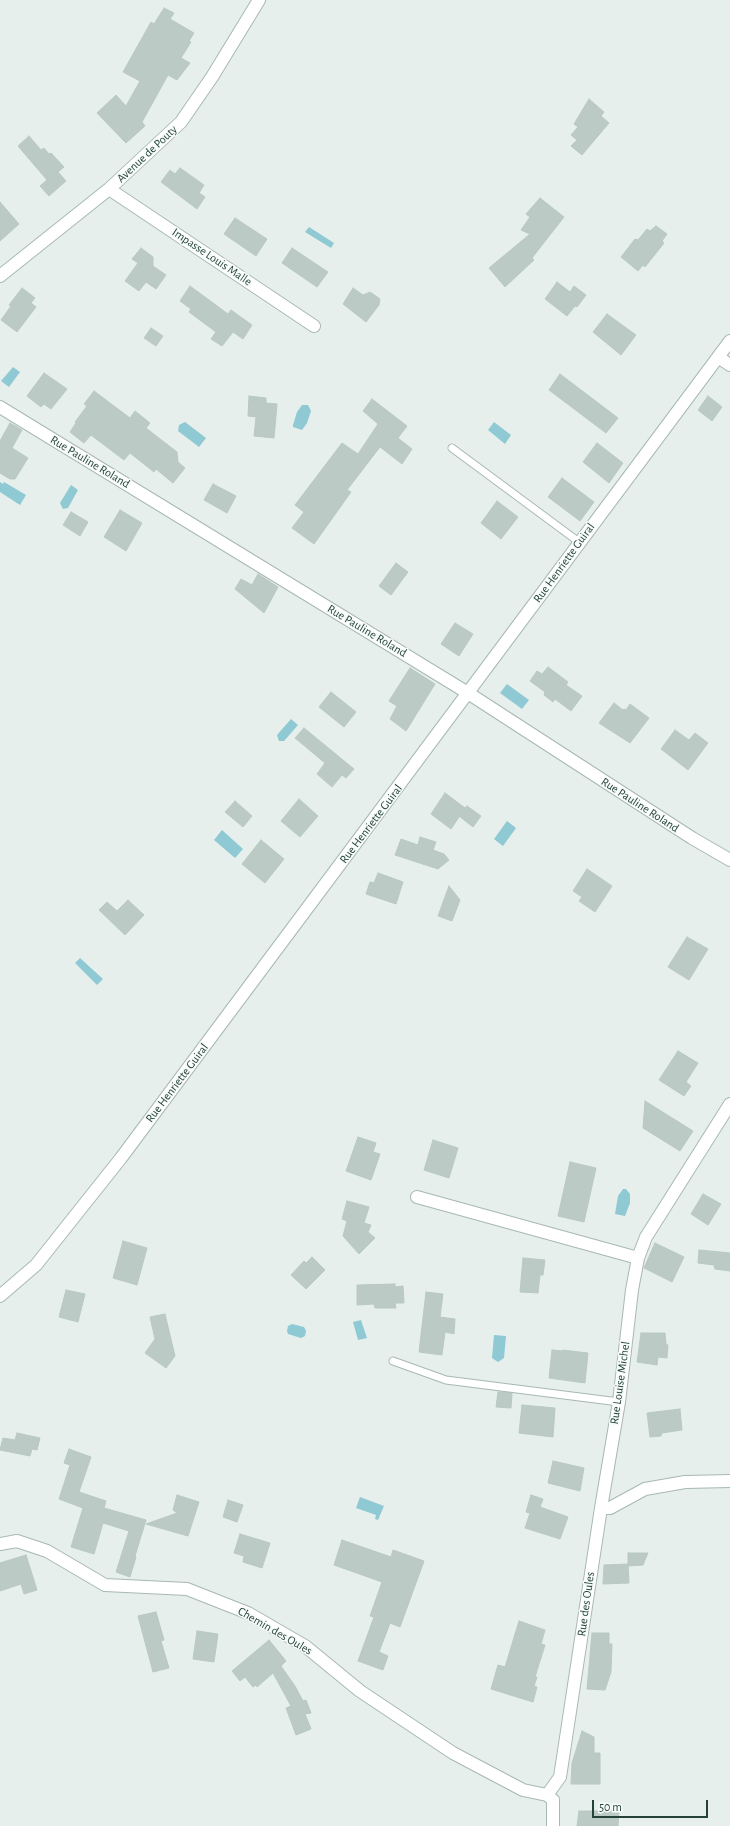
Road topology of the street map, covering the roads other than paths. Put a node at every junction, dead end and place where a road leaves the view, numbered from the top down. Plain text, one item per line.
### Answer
1 (259, 0) edge
2 (109, 188) junction
3 (0, 276) edge
4 (314, 326) dead end
5 (730, 341) edge
6 (718, 357) junction
7 (730, 365) edge
8 (0, 407) edge
9 (452, 448) dead end
10 (580, 542) junction
11 (468, 693) junction
12 (730, 860) edge
13 (730, 1104) edge
14 (417, 1197) dead end
15 (638, 1258) junction
16 (0, 1296) edge
17 (393, 1361) dead end
18 (619, 1402) junction
19 (730, 1480) edge
20 (600, 1508) junction
21 (0, 1544) edge
22 (547, 1795) junction
23 (553, 1826) edge

1 - 2 street, Avenue de Pouty
2 - 3 street, Avenue de Pouty
2 - 4 street, Impasse Louis Malle
5 - 6 street, Rue Henriette Guiral
6 - 7 street
6 - 10 street, Rue Henriette Guiral
8 - 11 street, Rue Pauline Roland
9 - 10 lane
10 - 11 street, Rue Henriette Guiral
11 - 12 street, Rue Pauline Roland
11 - 16 street, Rue Henriette Guiral
13 - 15 street, Rue Louise Michel
14 - 15 street
15 - 18 street, Rue Louise Michel
17 - 18 lane
18 - 20 street, Rue Louise Michel
19 - 20 street
20 - 22 street, Rue des Oules
21 - 22 street, Chemin des Oules
22 - 23 street

